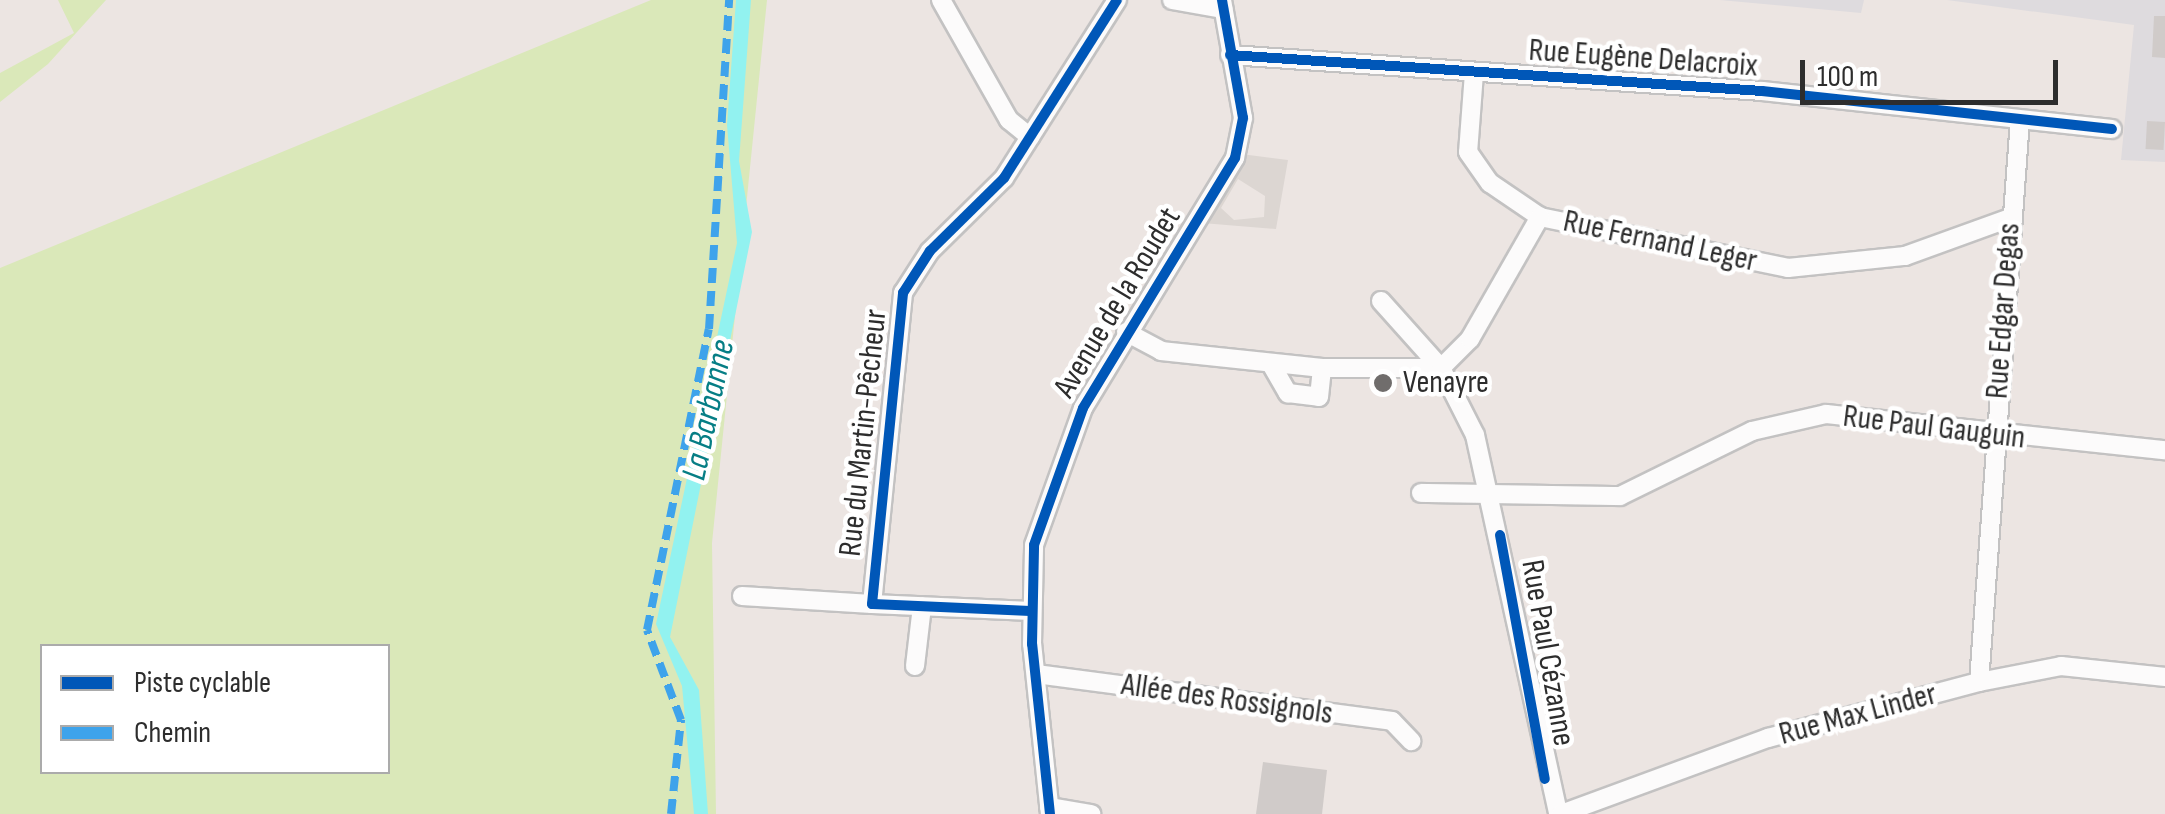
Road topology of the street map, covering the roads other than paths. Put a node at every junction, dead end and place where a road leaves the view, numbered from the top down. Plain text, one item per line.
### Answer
1 (941, 0) edge
2 (1117, 0) edge
3 (1172, 0) edge
4 (1222, 4) edge
5 (1230, 55) junction
6 (1474, 73) junction
7 (2020, 119) junction
8 (2112, 129) dead end
9 (1030, 137) junction
10 (1540, 217) junction
11 (2010, 218) junction
12 (1381, 301) dead end
13 (1126, 332) junction
14 (1271, 364) junction
15 (1322, 368) junction
16 (1441, 368) junction
17 (1994, 439) junction
18 (2165, 450) edge
19 (1490, 489) junction
20 (1421, 493) dead end
21 (742, 596) dead end
22 (872, 604) junction
23 (922, 606) junction
24 (1031, 611) junction
25 (915, 666) dead end
26 (1036, 674) junction
27 (2165, 677) edge
28 (1979, 682) junction
29 (1411, 741) dead end
30 (1049, 810) edge
31 (1092, 814) edge
32 (1560, 814) edge

1 - 9 street
2 - 9 street, Rue du Martin-Pêcheur
3 - 4 street
4 - 5 street, Avenue de la Roudet
5 - 6 street, Rue Eugène Delacroix
5 - 13 street, Avenue de la Roudet
6 - 7 street, Rue Eugène Delacroix
6 - 10 street, Rue Fernand Leger
7 - 8 street, Rue Eugène Delacroix
7 - 11 street, Rue Edgar Degas
9 - 22 street, Rue du Martin-Pêcheur
10 - 11 street, Rue Fernand Leger
10 - 16 street
11 - 17 street, Rue Edgar Degas
12 - 16 street, Rue Paul Cézanne
13 - 14 street
13 - 24 street, Avenue de la Roudet
14 - 15 street
14 - 15 street
15 - 16 street
16 - 19 street, Rue Paul Cézanne
17 - 18 street, Rue Paul Gauguin
17 - 19 street, Rue Paul Gauguin
17 - 28 street, Rue Edgar Degas
19 - 20 street, Rue Paul Gauguin
19 - 32 street, Rue Paul Cézanne
21 - 22 street, Rue du Martin-Pêcheur
22 - 23 street, Rue du Martin-Pêcheur
23 - 24 street, Rue du Martin-Pêcheur
23 - 25 street
24 - 26 street, Avenue de la Roudet
26 - 29 street, Allée des Rossignols
26 - 30 street, Avenue de la Roudet
27 - 28 street, Rue Max Linder
28 - 32 street, Rue Max Linder
30 - 31 street

